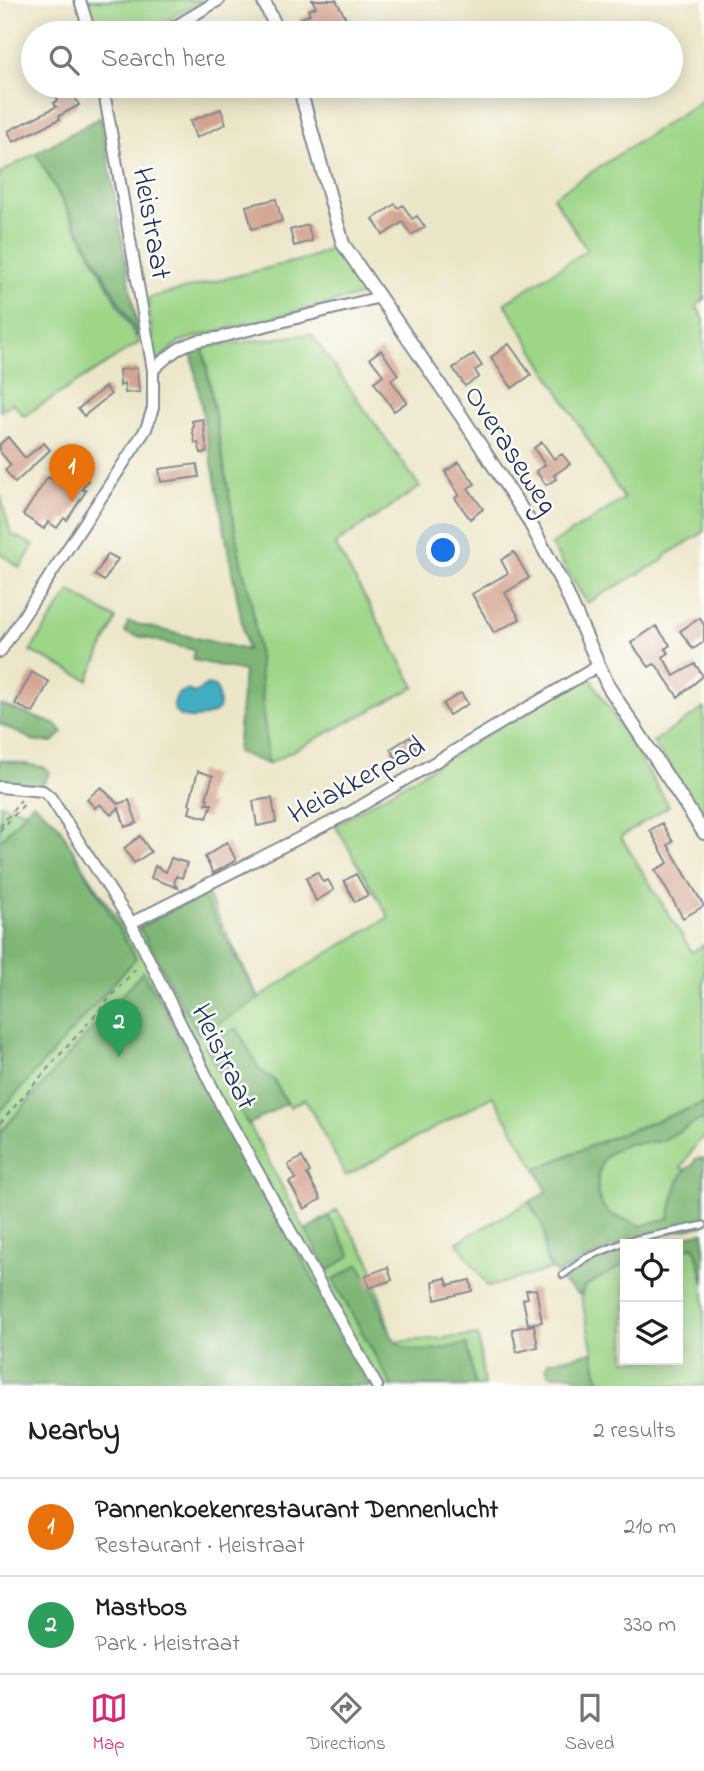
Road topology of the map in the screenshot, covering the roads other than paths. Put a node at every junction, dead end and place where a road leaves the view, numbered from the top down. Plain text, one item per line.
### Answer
1 (80, 0) edge
2 (219, 0) edge
3 (262, 0) edge
4 (86, 21) edge
5 (184, 21) edge
6 (273, 21) edge
7 (105, 98) edge
8 (302, 98) edge
9 (380, 297) junction
10 (153, 370) junction
11 (0, 653) edge
12 (598, 666) junction
13 (0, 787) edge
14 (704, 833) edge
15 (131, 923) junction
16 (704, 1225) edge
17 (563, 1275) dead end
18 (377, 1386) edge

1 - 4 street
2 - 5 street
3 - 6 street
7 - 10 street, Heistraat
8 - 9 street, Overaseweg
9 - 10 street
9 - 12 street, Overaseweg
10 - 11 street, Heistraat
12 - 14 street, Overaseweg
12 - 15 street, Heiakkerpad
13 - 15 street, Heistraat
15 - 18 street, Heistraat
16 - 17 lane

